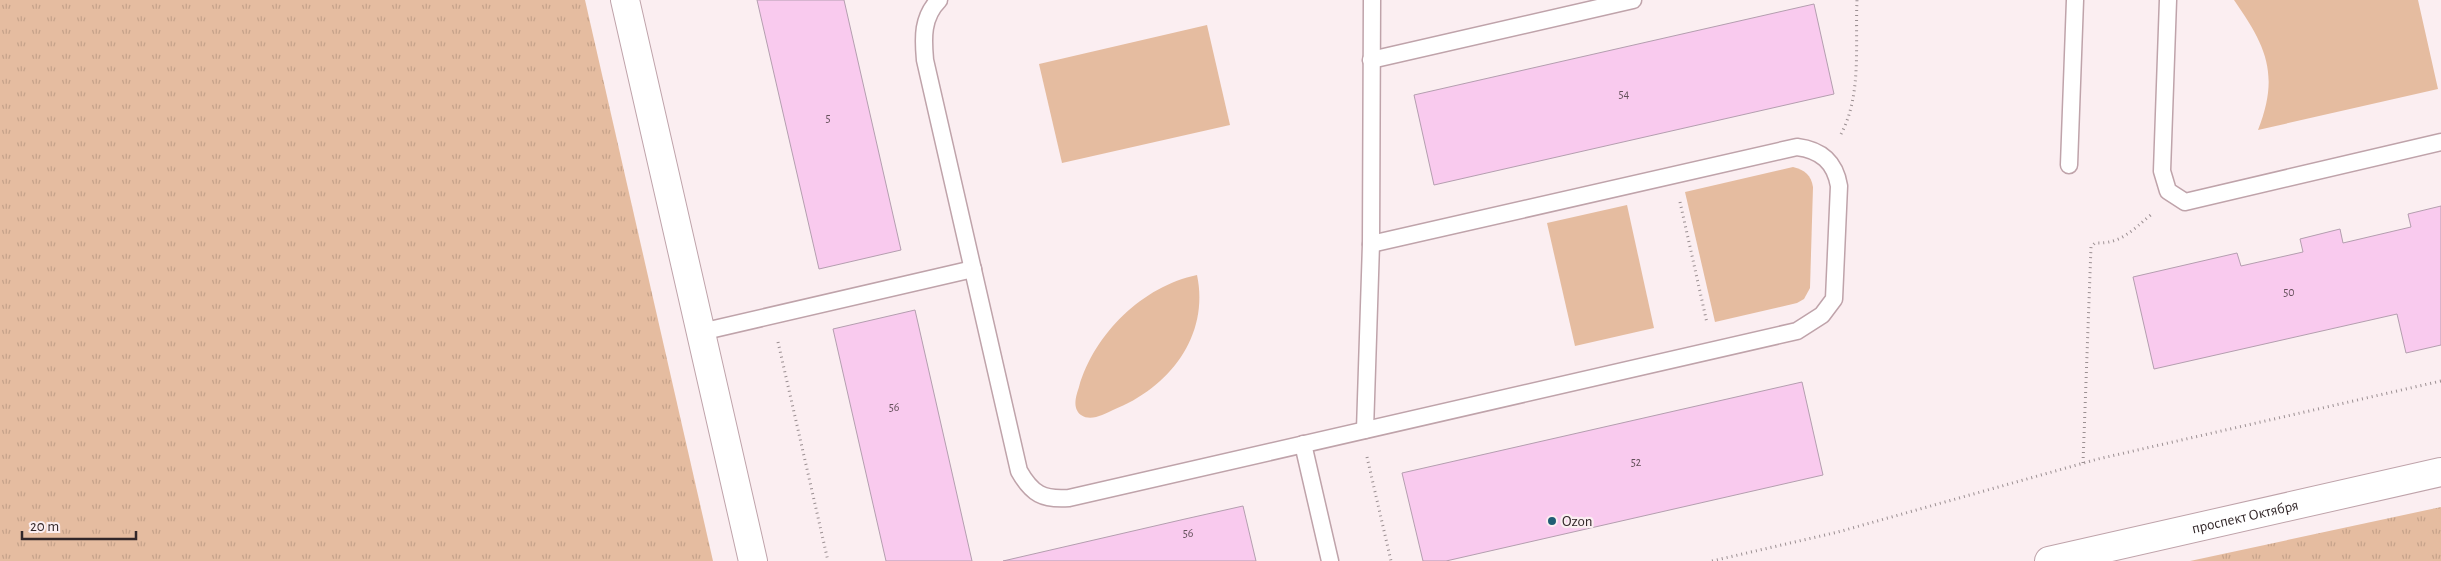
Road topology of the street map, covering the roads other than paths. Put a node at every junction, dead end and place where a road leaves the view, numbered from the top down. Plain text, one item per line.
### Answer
1 (625, 0) edge
2 (939, 0) edge
3 (1372, 0) edge
4 (1634, 0) edge
5 (2075, 0) edge
6 (2168, 0) edge
7 (1371, 60) junction
8 (2441, 142) edge
9 (2069, 165) dead end
10 (1371, 244) junction
11 (973, 269) junction
12 (701, 332) junction
13 (1364, 430) junction
14 (1303, 444) junction
15 (2441, 472) edge
16 (753, 561) edge
17 (1330, 561) edge
18 (2050, 561) edge

1 - 12 street
2 - 11 lane
3 - 7 lane
4 - 7 lane
5 - 9 lane
6 - 8 lane
7 - 10 lane
10 - 13 lane
10 - 13 lane
11 - 12 lane
11 - 14 lane
12 - 16 street
13 - 14 lane
14 - 17 lane
15 - 18 street, проспект Октября

